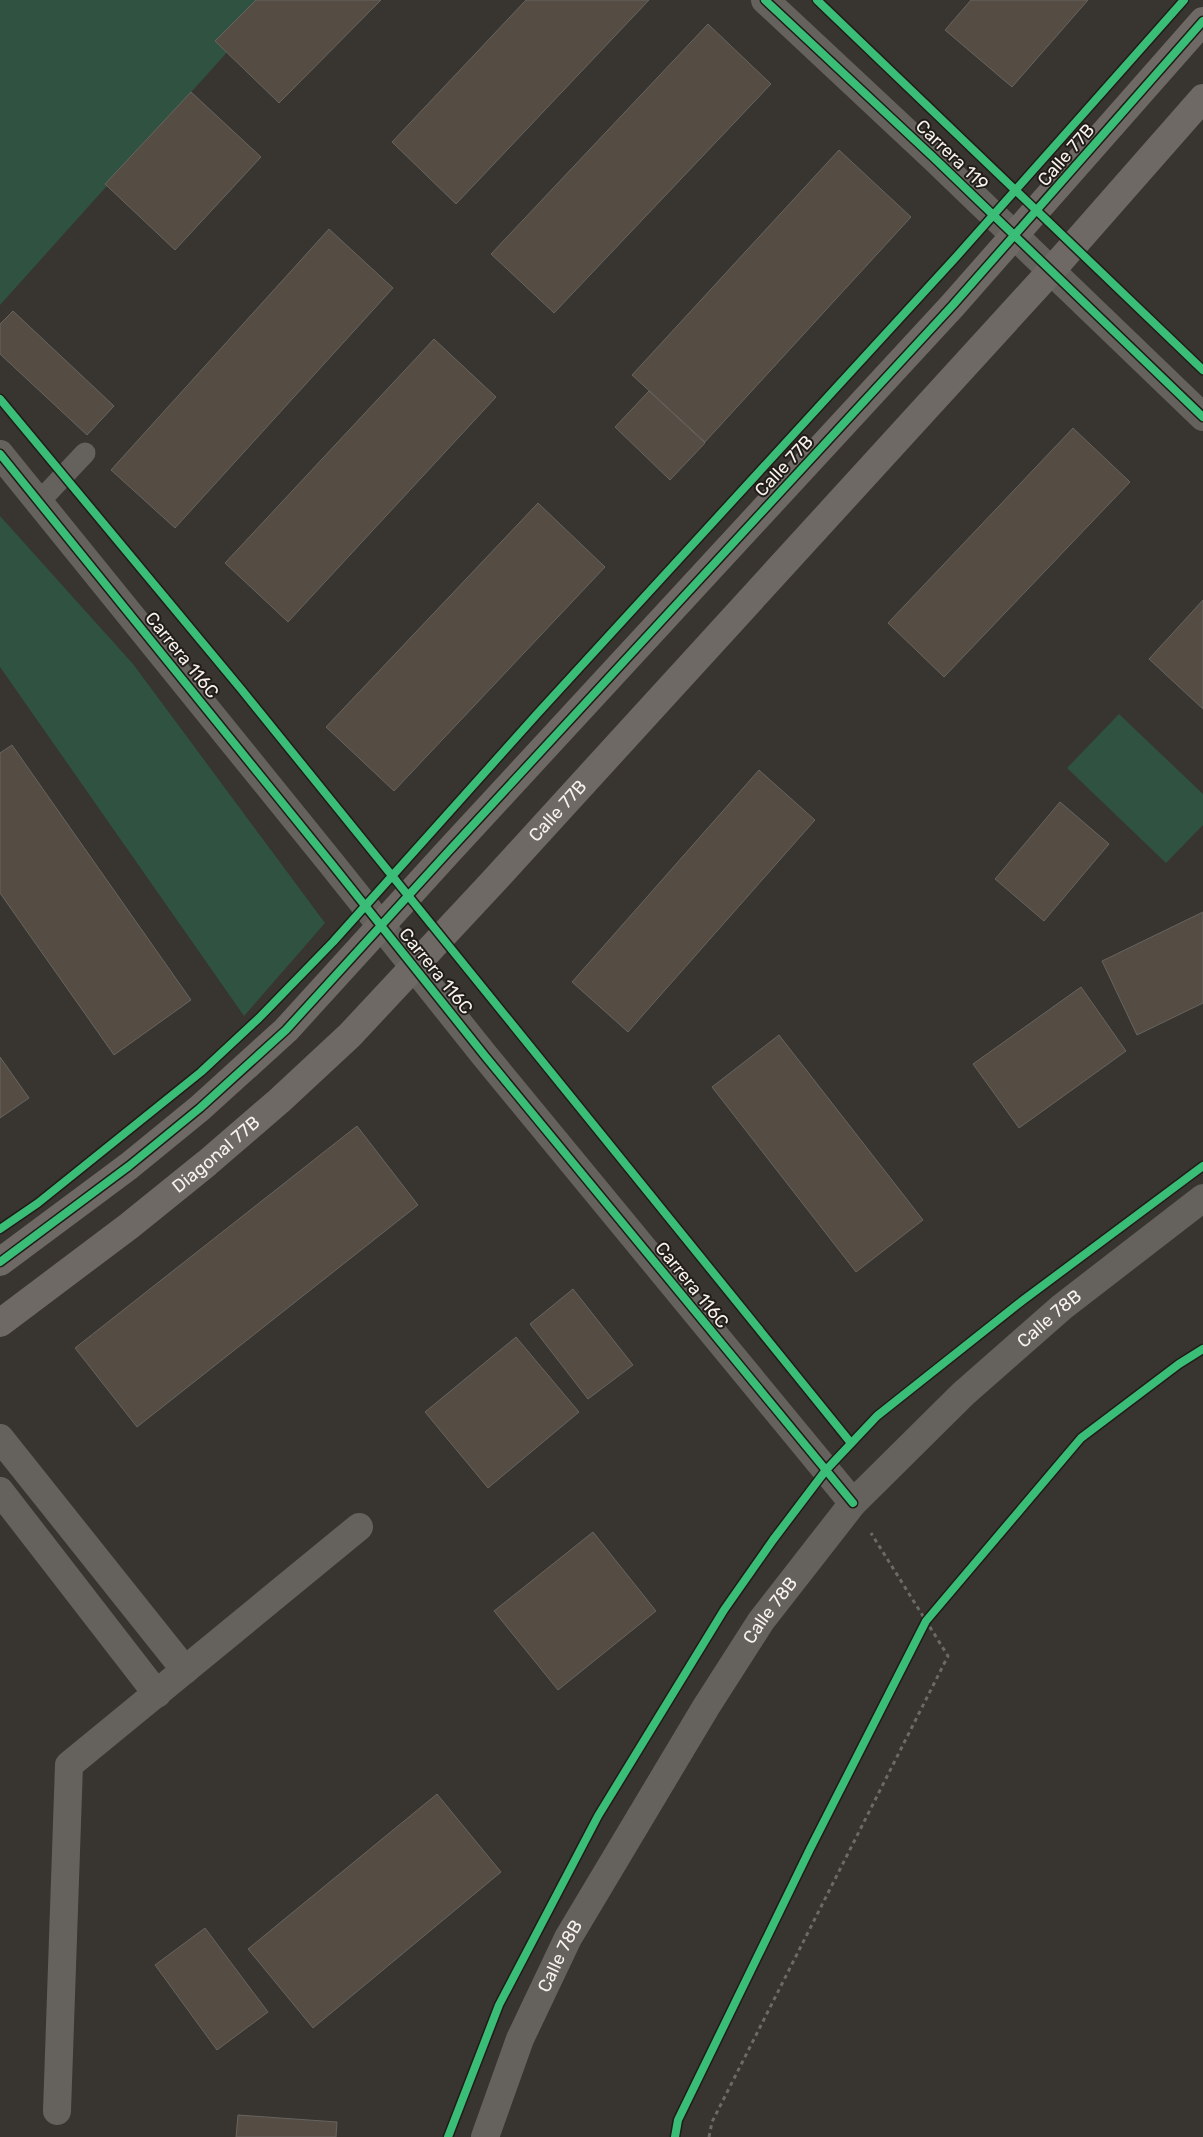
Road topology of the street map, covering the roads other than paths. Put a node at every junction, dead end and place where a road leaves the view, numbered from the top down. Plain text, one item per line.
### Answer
1 (765, 0) edge
2 (1203, 21) edge
3 (1203, 98) edge
4 (1015, 236) junction
5 (1051, 271) junction
6 (1203, 418) edge
7 (85, 452) dead end
8 (0, 454) edge
9 (39, 502) junction
10 (381, 926) junction
11 (414, 968) junction
12 (1203, 1198) edge
13 (0, 1262) edge
14 (0, 1323) edge
15 (0, 1438) edge
16 (0, 1492) edge
17 (853, 1503) junction
18 (360, 1527) dead end
19 (185, 1670) junction
20 (157, 1694) junction
21 (57, 2111) dead end
22 (485, 2137) edge

1 - 4 street, Carrera 119
2 - 4 street, Calle 77B
3 - 5 street, Calle 77B
4 - 5 street, Carrera 119
4 - 10 street, Calle 77B
5 - 6 street, Carrera 119
5 - 11 street, Calle 77B
7 - 9 lane
8 - 9 street, Carrera 116C
9 - 10 street, Carrera 116C
10 - 11 street, Carrera 116C
10 - 13 street
11 - 14 street, Diagonal 77B
11 - 17 street, Carrera 116C
12 - 17 street, Calle 78B
15 - 19 street
16 - 20 street
17 - 22 street, Calle 78B
18 - 19 street
19 - 20 street
20 - 21 street

